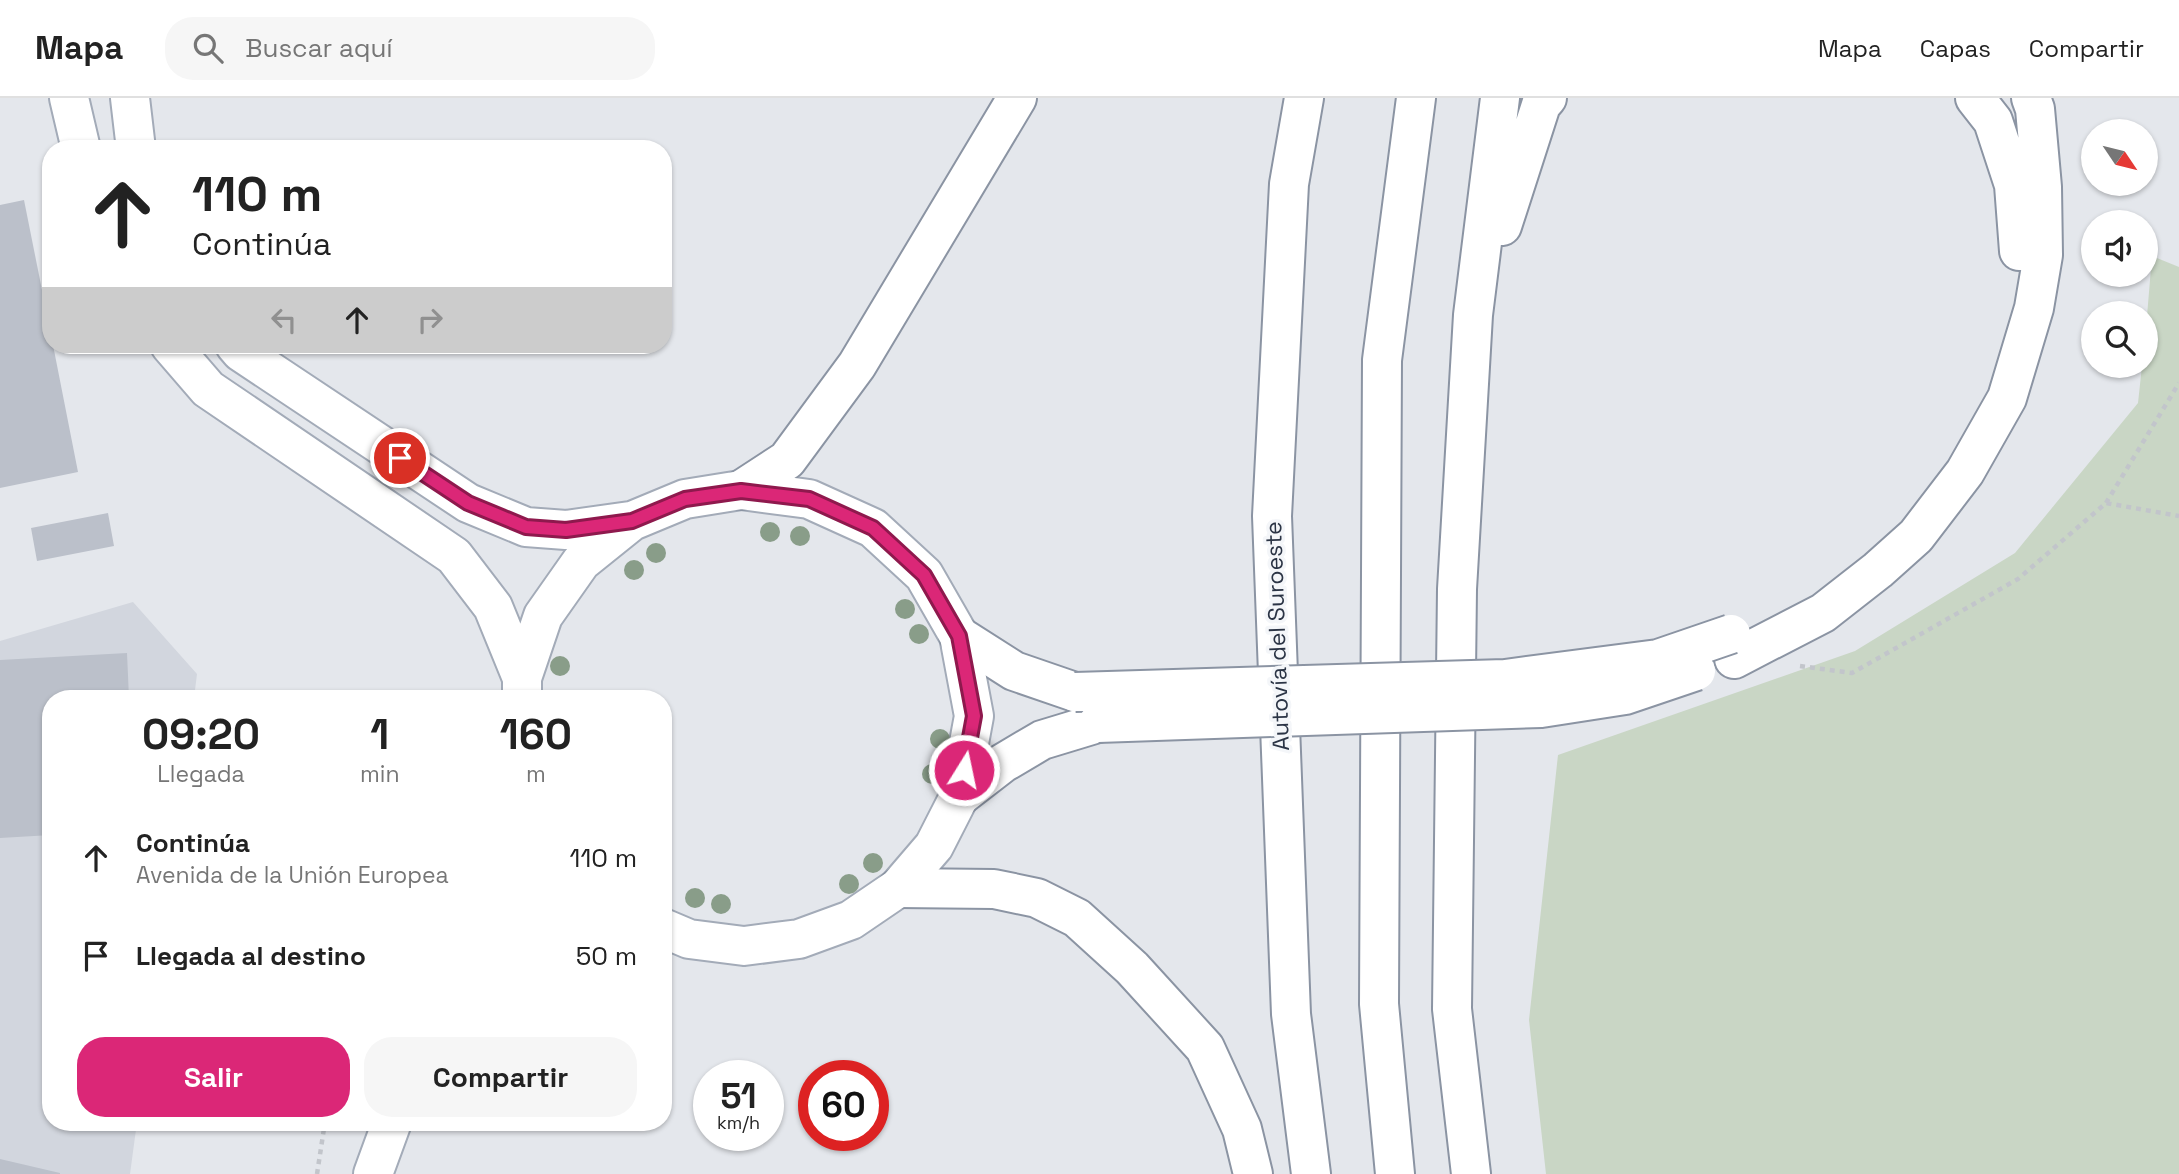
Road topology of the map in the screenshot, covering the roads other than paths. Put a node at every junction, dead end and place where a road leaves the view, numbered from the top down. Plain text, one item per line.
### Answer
1 (69, 98) edge
2 (130, 98) edge
3 (1017, 98) edge
4 (1304, 98) edge
5 (1416, 98) edge
6 (1500, 98) edge
7 (1547, 98) edge
8 (1975, 98) edge
9 (2031, 98) edge
10 (78, 140) edge
11 (135, 140) edge
12 (1473, 315) junction
13 (178, 354) edge
14 (244, 354) edge
15 (741, 491) junction
16 (632, 521) junction
17 (959, 636) junction
18 (1732, 646) junction
19 (522, 688) edge
20 (960, 797) junction
21 (898, 888) junction
22 (672, 934) edge
23 (389, 1131) edge
24 (373, 1174) edge
25 (1253, 1174) edge
26 (1311, 1174) edge
27 (1395, 1174) edge
28 (1471, 1174) edge

1 - 10 main road
2 - 11 main road
3 - 15 main road
4 - 26 main road, Autovía del Suroeste
5 - 27 main road
6 - 12 main road
7 - 12 main road
8 - 18 main road
9 - 18 main road
12 - 28 main road
13 - 19 main road
14 - 16 main road
15 - 16 main road
15 - 17 main road
16 - 19 main road
17 - 18 main road, bridge
17 - 20 main road
18 - 20 main road, bridge
20 - 21 main road
21 - 22 main road
21 - 25 main road
23 - 24 main road

